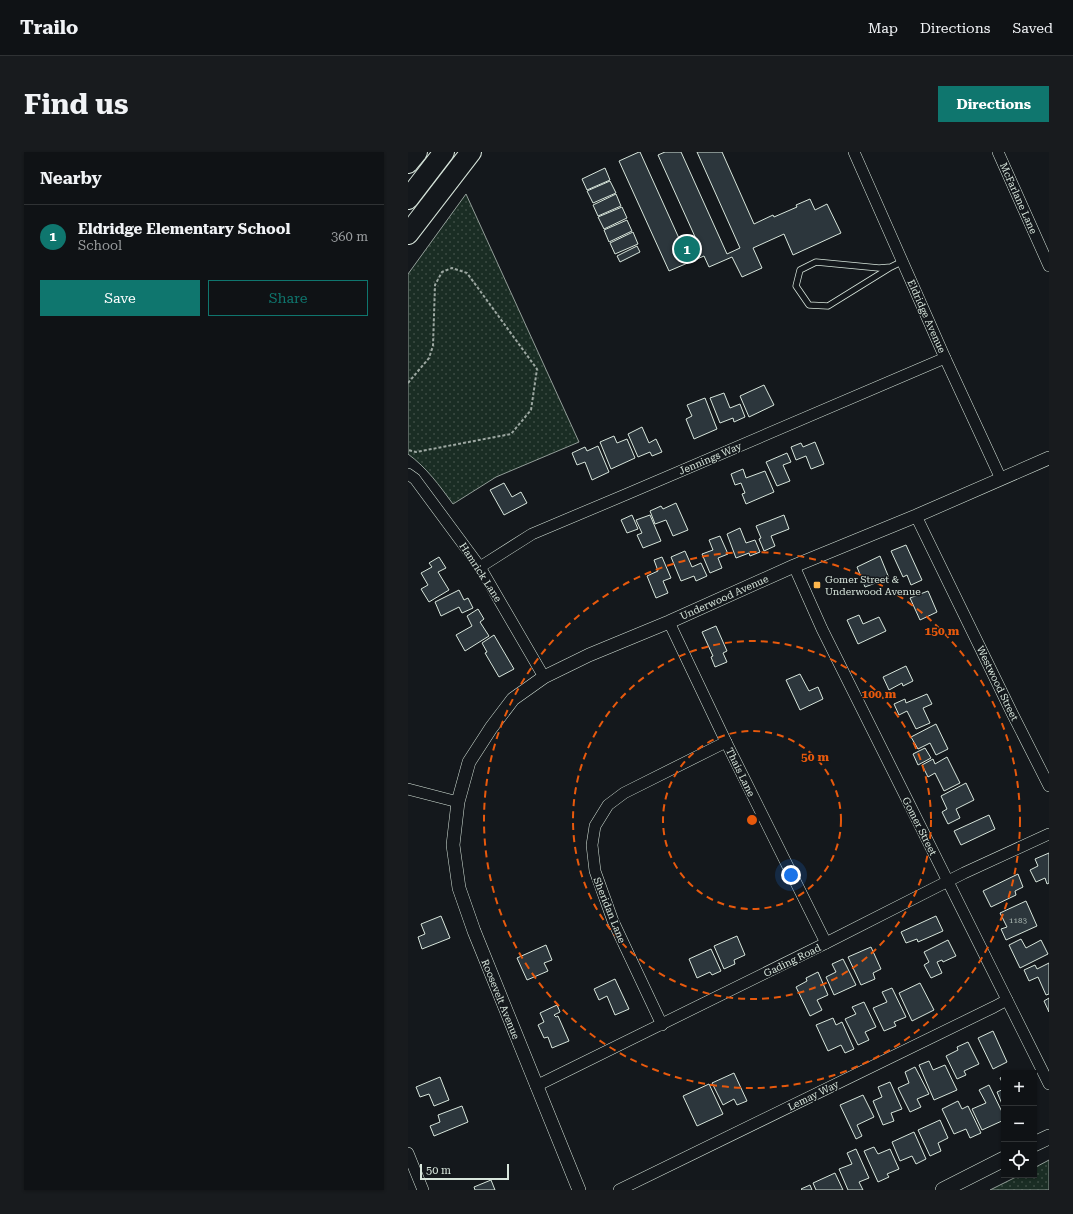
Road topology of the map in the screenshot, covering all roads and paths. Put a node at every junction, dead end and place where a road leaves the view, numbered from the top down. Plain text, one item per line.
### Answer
1 (444, 152) edge
2 (471, 152) edge
3 (854, 152) edge
4 (998, 152) edge
5 (408, 199) edge
6 (408, 234) edge
7 (903, 261) junction
8 (1049, 266) edge
9 (891, 267) junction
10 (945, 358) junction
11 (408, 382) edge
12 (408, 450) edge
13 (1049, 458) edge
14 (408, 474) edge
15 (1000, 479) junction
16 (916, 516) junction
17 (794, 566) junction
18 (480, 567) junction
19 (669, 622) junction
20 (544, 677) junction
21 (726, 742) junction
22 (1049, 786) edge
23 (408, 789) edge
24 (458, 802) junction
25 (1049, 834) edge
26 (948, 881) junction
27 (826, 943) junction
28 (1006, 1000) junction
29 (662, 1025) junction
30 (1049, 1084) edge
31 (536, 1086) junction
32 (1049, 1137) edge
33 (1037, 1143) edge
34 (408, 1152) edge
35 (1001, 1161) edge
36 (631, 1187) edge
37 (423, 1190) edge
38 (579, 1190) edge
39 (618, 1190) edge
40 (943, 1190) edge

1 - 5 highway
2 - 6 highway
3 - 7 street, Eldridge Avenue
4 - 8 street, McFarlane Lane
7 - 9 lane
7 - 10 street, Eldridge Avenue
9 - 9 lane
10 - 15 street, Eldridge Avenue
10 - 18 street, Jennings Way
11 - 12 path
13 - 15 street, Underwood Avenue
14 - 18 street, Hamrick Lane
15 - 16 street, Underwood Avenue
16 - 17 street, Underwood Avenue
16 - 22 street, Westwood Street
17 - 19 street, Underwood Avenue
17 - 26 street, Gomer Street
18 - 20 street, Hamrick Lane
19 - 20 street, Underwood Avenue
19 - 21 street, Thais Lane
20 - 24 street, Underwood Avenue
21 - 27 street, Thais Lane
21 - 29 street, Sheridan Lane
23 - 24 street
24 - 31 street, Roosevelt Avenue
25 - 26 street, Gading Road
26 - 27 street, Gading Road
26 - 28 street, Gomer Street
27 - 29 street, Gading Road
28 - 30 street, Gomer Street
28 - 36 street, Lemay Way
29 - 31 street, Gading Road
31 - 38 street, Roosevelt Avenue
32 - 33 main road
34 - 37 street
35 - 40 main road
36 - 39 street, Lemay Way

